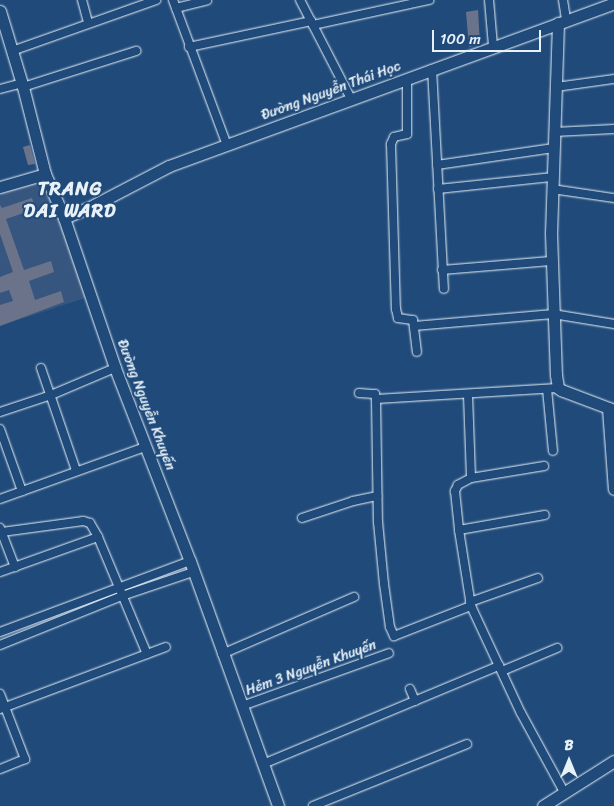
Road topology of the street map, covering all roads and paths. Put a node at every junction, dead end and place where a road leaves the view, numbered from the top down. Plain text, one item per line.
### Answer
1 (82, 0) edge
2 (156, 0) edge
3 (207, 0) edge
4 (300, 0) edge
5 (429, 0) edge
6 (489, 0) edge
7 (563, 0) edge
8 (614, 3) edge
9 (174, 4) edge
10 (0, 11) edge
11 (562, 22) junction
12 (88, 23) junction
13 (312, 23) junction
14 (493, 46) junction
15 (190, 47) junction
16 (12, 51) junction
17 (136, 51) dead end
18 (432, 70) junction
19 (408, 79) junction
20 (614, 79) edge
21 (23, 85) junction
22 (556, 87) junction
23 (0, 89) edge
24 (351, 99) junction
25 (614, 128) edge
26 (554, 132) junction
27 (227, 145) junction
28 (554, 148) junction
29 (437, 165) junction
30 (45, 174) junction
31 (553, 177) junction
32 (0, 187) edge
33 (438, 189) junction
34 (552, 189) junction
35 (614, 198) edge
36 (64, 218) junction
37 (552, 261) junction
38 (442, 270) junction
39 (444, 289) dead end
40 (553, 314) junction
41 (614, 324) edge
42 (414, 326) junction
43 (417, 352) dead end
44 (41, 368) dead end
45 (115, 368) junction
46 (553, 388) junction
47 (359, 393) dead end
48 (50, 395) junction
49 (468, 395) junction
50 (376, 399) junction
51 (611, 409) edge
52 (0, 412) edge
53 (0, 429) edge
54 (145, 447) junction
55 (553, 451) dead end
56 (544, 466) dead end
57 (76, 470) junction
58 (471, 478) junction
59 (614, 489) edge
60 (22, 491) junction
61 (377, 496) junction
62 (0, 499) edge
63 (546, 515) dead end
64 (302, 518) dead end
65 (1, 530) edge
66 (458, 530) junction
67 (98, 537) junction
68 (191, 566) junction
69 (15, 567) junction
70 (0, 572) edge
71 (538, 578) dead end
72 (119, 587) junction
73 (122, 596) junction
74 (354, 597) dead end
75 (471, 604) junction
76 (0, 632) edge
77 (0, 644) edge
78 (166, 647) dead end
79 (557, 648) dead end
80 (389, 653) dead end
81 (147, 654) junction
82 (222, 654) junction
83 (501, 669) junction
84 (410, 689) dead end
85 (0, 694) edge
86 (415, 701) junction
87 (242, 706) junction
88 (2, 708) edge
89 (467, 744) dead end
90 (614, 760) edge
91 (263, 764) junction
92 (0, 769) edge
93 (564, 792) junction
94 (278, 806) edge
95 (313, 806) edge
96 (543, 806) edge

1 - 12 street
2 - 12 street
3 - 9 street
4 - 13 street
5 - 13 street
6 - 14 street
7 - 11 street
8 - 11 street, Đường Nguyễn Thái Học
9 - 15 street
10 - 16 street, Đường Nguyễn Khuyến
11 - 14 street, Đường Nguyễn Thái Học
11 - 22 street
12 - 16 street
13 - 15 street
13 - 24 street
14 - 18 street, Đường Nguyễn Thái Học
15 - 27 street
16 - 21 street, Đường Nguyễn Khuyến
17 - 21 street
18 - 19 street, Đường Nguyễn Thái Học
18 - 29 street
19 - 24 street, Đường Nguyễn Thái Học
19 - 42 street
20 - 22 street
21 - 23 street
21 - 30 street, Đường Nguyễn Khuyến
22 - 26 street
24 - 27 street, Đường Nguyễn Thái Học
25 - 26 street
26 - 28 street
27 - 36 street, Đường Nguyễn Thái Học
28 - 29 street
28 - 31 street
29 - 33 street
30 - 32 street
30 - 36 street, Đường Nguyễn Khuyến
31 - 33 street
31 - 34 street
33 - 38 street
34 - 35 street
34 - 37 street
36 - 45 street, Đường Nguyễn Khuyến
37 - 38 street
37 - 40 street
38 - 39 street
40 - 41 street
40 - 42 street
40 - 46 street
42 - 43 street
44 - 48 street
45 - 48 street
45 - 54 street, Đường Nguyễn Khuyến
46 - 49 street
46 - 51 street
46 - 55 street
47 - 50 street
48 - 52 street
48 - 57 street
49 - 50 street
49 - 58 street
50 - 61 street
51 - 59 street
53 - 60 street
54 - 57 street
54 - 68 street, Đường Nguyễn Khuyến
56 - 58 street
57 - 60 street
58 - 66 street
60 - 62 street
61 - 64 street
61 - 75 street
63 - 66 street
65 - 67 street
65 - 69 street
66 - 75 street
67 - 69 street
67 - 72 street
68 - 72 street
68 - 73 street
68 - 82 street, Đường Nguyễn Khuyến
69 - 70 street
71 - 75 street
72 - 73 street
72 - 76 street
73 - 77 street
73 - 81 street
74 - 82 street
75 - 83 street
78 - 81 street
79 - 83 street
80 - 87 street, Hẻm 3 Nguyễn Khuyến
81 - 88 street
82 - 87 street, Đường Nguyễn Khuyến
83 - 86 street
83 - 93 street
84 - 86 street
85 - 88 street
86 - 91 street
87 - 91 street, Đường Nguyễn Khuyến
88 - 92 street
89 - 95 street
90 - 93 street
91 - 94 street, Đường Nguyễn Khuyến
93 - 96 street

